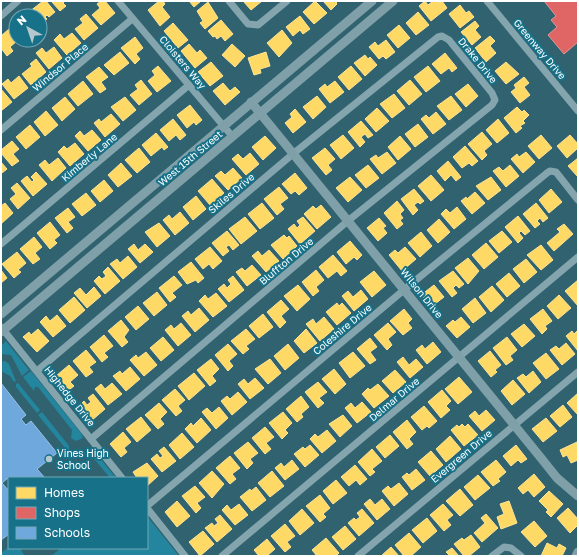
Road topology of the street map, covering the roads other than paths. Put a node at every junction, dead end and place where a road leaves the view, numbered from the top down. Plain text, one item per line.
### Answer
1 (18, 1) edge
2 (118, 1) edge
3 (229, 1) edge
4 (287, 1) edge
5 (372, 1) edge
6 (392, 1) edge
7 (487, 1) edge
8 (1, 16) edge
9 (132, 19) junction
10 (442, 36) joint
11 (189, 85) junction
12 (495, 100) joint
13 (251, 102) junction
14 (578, 111) edge
15 (260, 113) junction
16 (224, 126) junction
17 (1, 130) edge
18 (232, 136) junction
19 (294, 153) junction
20 (578, 200) edge
21 (349, 220) junction
22 (1, 244) edge
23 (578, 257) edge
24 (405, 289) junction
25 (1, 314) edge
26 (2, 330) edge
27 (460, 357) junction
28 (36, 371) junction
29 (578, 372) edge
30 (514, 425) junction
31 (91, 439) junction
32 (121, 477) edge
33 (578, 496) edge
34 (148, 506) edge
35 (148, 508) edge
36 (578, 552) edge
37 (185, 556) edge
38 (222, 556) edge
39 (358, 556) edge
40 (492, 556) edge
41 (521, 556) edge
42 (576, 556) edge

1 - 8 street
2 - 9 street, Cloisters Way
3 - 4 street
5 - 13 main road, West 15th Street
6 - 15 main road, West 15th Street
7 - 14 street, Greenway Drive
9 - 11 street, Cloisters Way
9 - 17 street, Windsor Place
10 - 12 street, Drake Drive
10 - 19 street, Skiles Drive
11 - 16 street, Cloisters Way
11 - 22 street, Kimberly Lane
12 - 21 street, Bluffton Drive
13 - 15 main road, Wilson Drive
13 - 16 main road, West 15th Street
15 - 18 main road, West 15th Street
15 - 19 main road, Wilson Drive
16 - 18 street, Cloisters Way
16 - 25 main road, West 15th Street
18 - 26 main road, West 15th Street
19 - 21 main road, Wilson Drive
19 - 28 street, Skiles Drive
20 - 24 street, Coleshire Drive
21 - 24 main road, Wilson Drive
21 - 31 street, Bluffton Drive
23 - 27 street, Delmar Drive
24 - 27 main road, Wilson Drive
24 - 34 street, Coleshire Drive
26 - 28 street, Highedge Drive
27 - 30 main road, Wilson Drive
27 - 38 street, Delmar Drive
28 - 31 street, Highedge Drive
29 - 30 street, Evergreen Drive
30 - 33 main road, Wilson Drive
30 - 39 street, Evergreen Drive
31 - 32 street, Highedge Drive
35 - 37 street
36 - 42 main road
40 - 41 street

